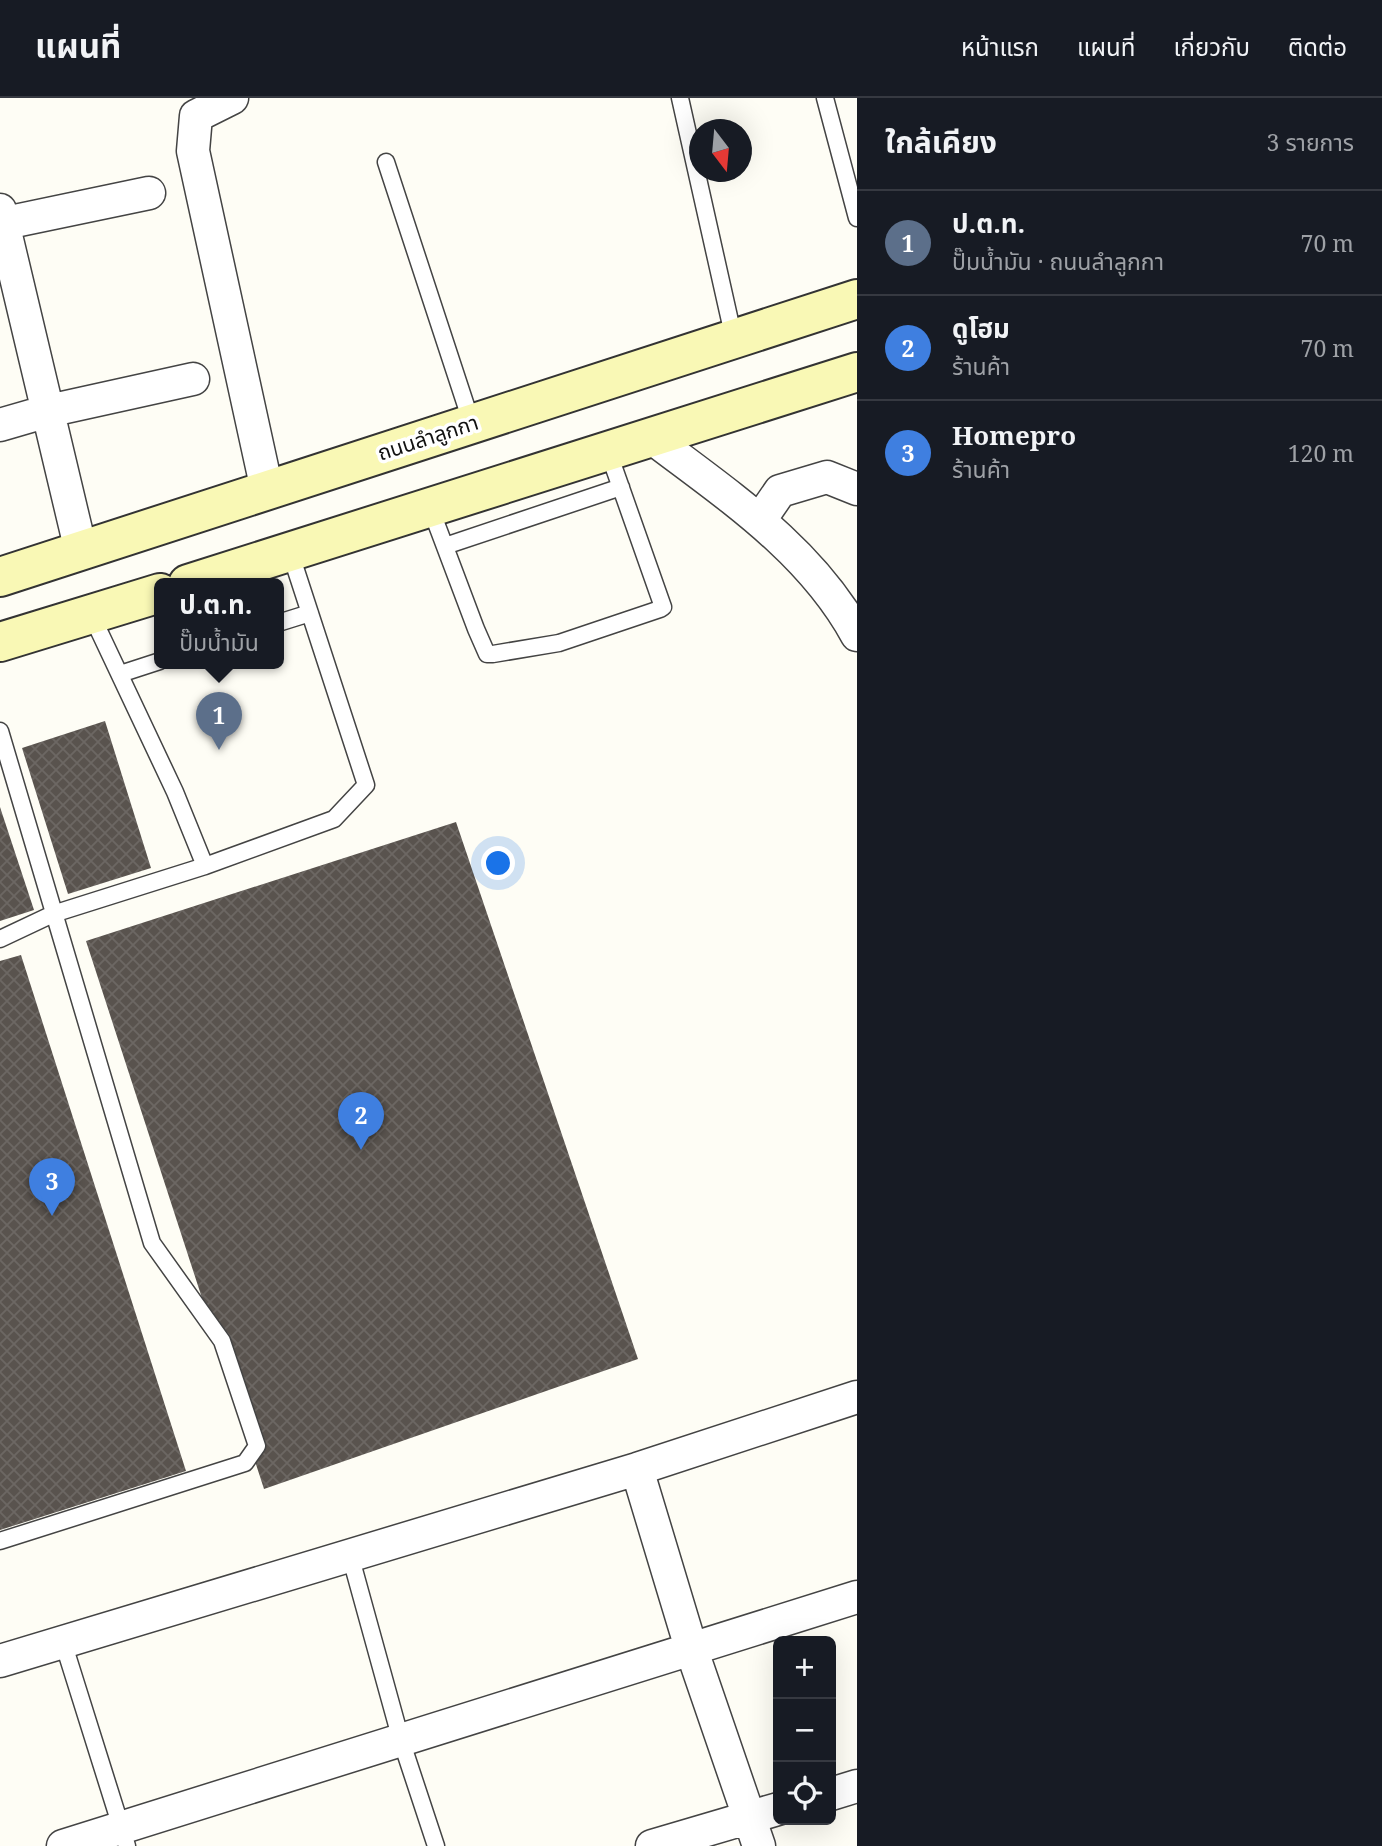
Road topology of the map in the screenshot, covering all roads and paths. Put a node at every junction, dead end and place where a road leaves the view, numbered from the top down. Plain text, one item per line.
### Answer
1 (232, 98) edge
2 (680, 98) edge
3 (825, 98) edge
4 (386, 162) dead end
5 (149, 193) dead end
6 (857, 218) edge
7 (1, 219) edge
8 (857, 299) edge
9 (734, 339) junction
10 (857, 372) edge
11 (192, 379) dead end
12 (48, 411) junction
13 (472, 424) junction
14 (0, 425) edge
15 (651, 437) junction
16 (608, 451) junction
17 (621, 487) junction
18 (857, 489) edge
19 (267, 490) junction
20 (430, 507) junction
21 (760, 520) junction
22 (445, 546) junction
23 (81, 551) junction
24 (290, 552) junction
25 (0, 578) edge
26 (207, 578) edge
27 (154, 595) edge
28 (310, 612) junction
29 (92, 614) junction
30 (284, 621) edge
31 (855, 627) edge
32 (0, 642) edge
33 (154, 664) edge
34 (120, 674) junction
35 (0, 731) edge
36 (205, 866) junction
37 (53, 914) junction
38 (0, 939) edge
39 (857, 1397) edge
40 (637, 1469) junction
41 (0, 1541) edge
42 (350, 1555) junction
43 (857, 1597) edge
44 (63, 1642) junction
45 (691, 1648) junction
46 (0, 1661) edge
47 (401, 1740) junction
48 (857, 1786) edge
49 (836, 1792) edge
50 (762, 1824) edge
51 (124, 1837) edge
52 (63, 1846) edge
53 (436, 1846) edge
54 (652, 1846) edge

1 - 19 street
2 - 9 lane
3 - 6 lane
4 - 13 lane
5 - 7 street
7 - 12 street
8 - 9 main road, ถนนลำลูกกา
9 - 13 main road, ถนนลำลูกกา
10 - 15 main road
11 - 12 street
12 - 14 street
12 - 23 street
13 - 19 main road, ถนนลำลูกกา
15 - 16 main road
15 - 21 street
16 - 17 lane
16 - 20 main road
17 - 22 lane
17 - 22 lane
18 - 21 street
19 - 23 main road, ถนนลำลูกกา
20 - 22 lane
20 - 24 main road
21 - 31 street
23 - 25 main road, ถนนลำลูกกา
24 - 26 main road
24 - 28 lane
27 - 29 main road
28 - 30 lane
28 - 36 lane
29 - 32 main road
29 - 34 lane
33 - 34 lane
34 - 36 lane
35 - 37 lane
36 - 37 lane
37 - 38 lane
37 - 41 lane
39 - 40 street
40 - 42 street
40 - 45 street
42 - 44 street
42 - 47 lane
43 - 45 street
44 - 46 street
44 - 51 lane
45 - 47 street
45 - 50 street
47 - 51 street
47 - 53 lane
48 - 49 street
50 - 54 street
51 - 52 street

